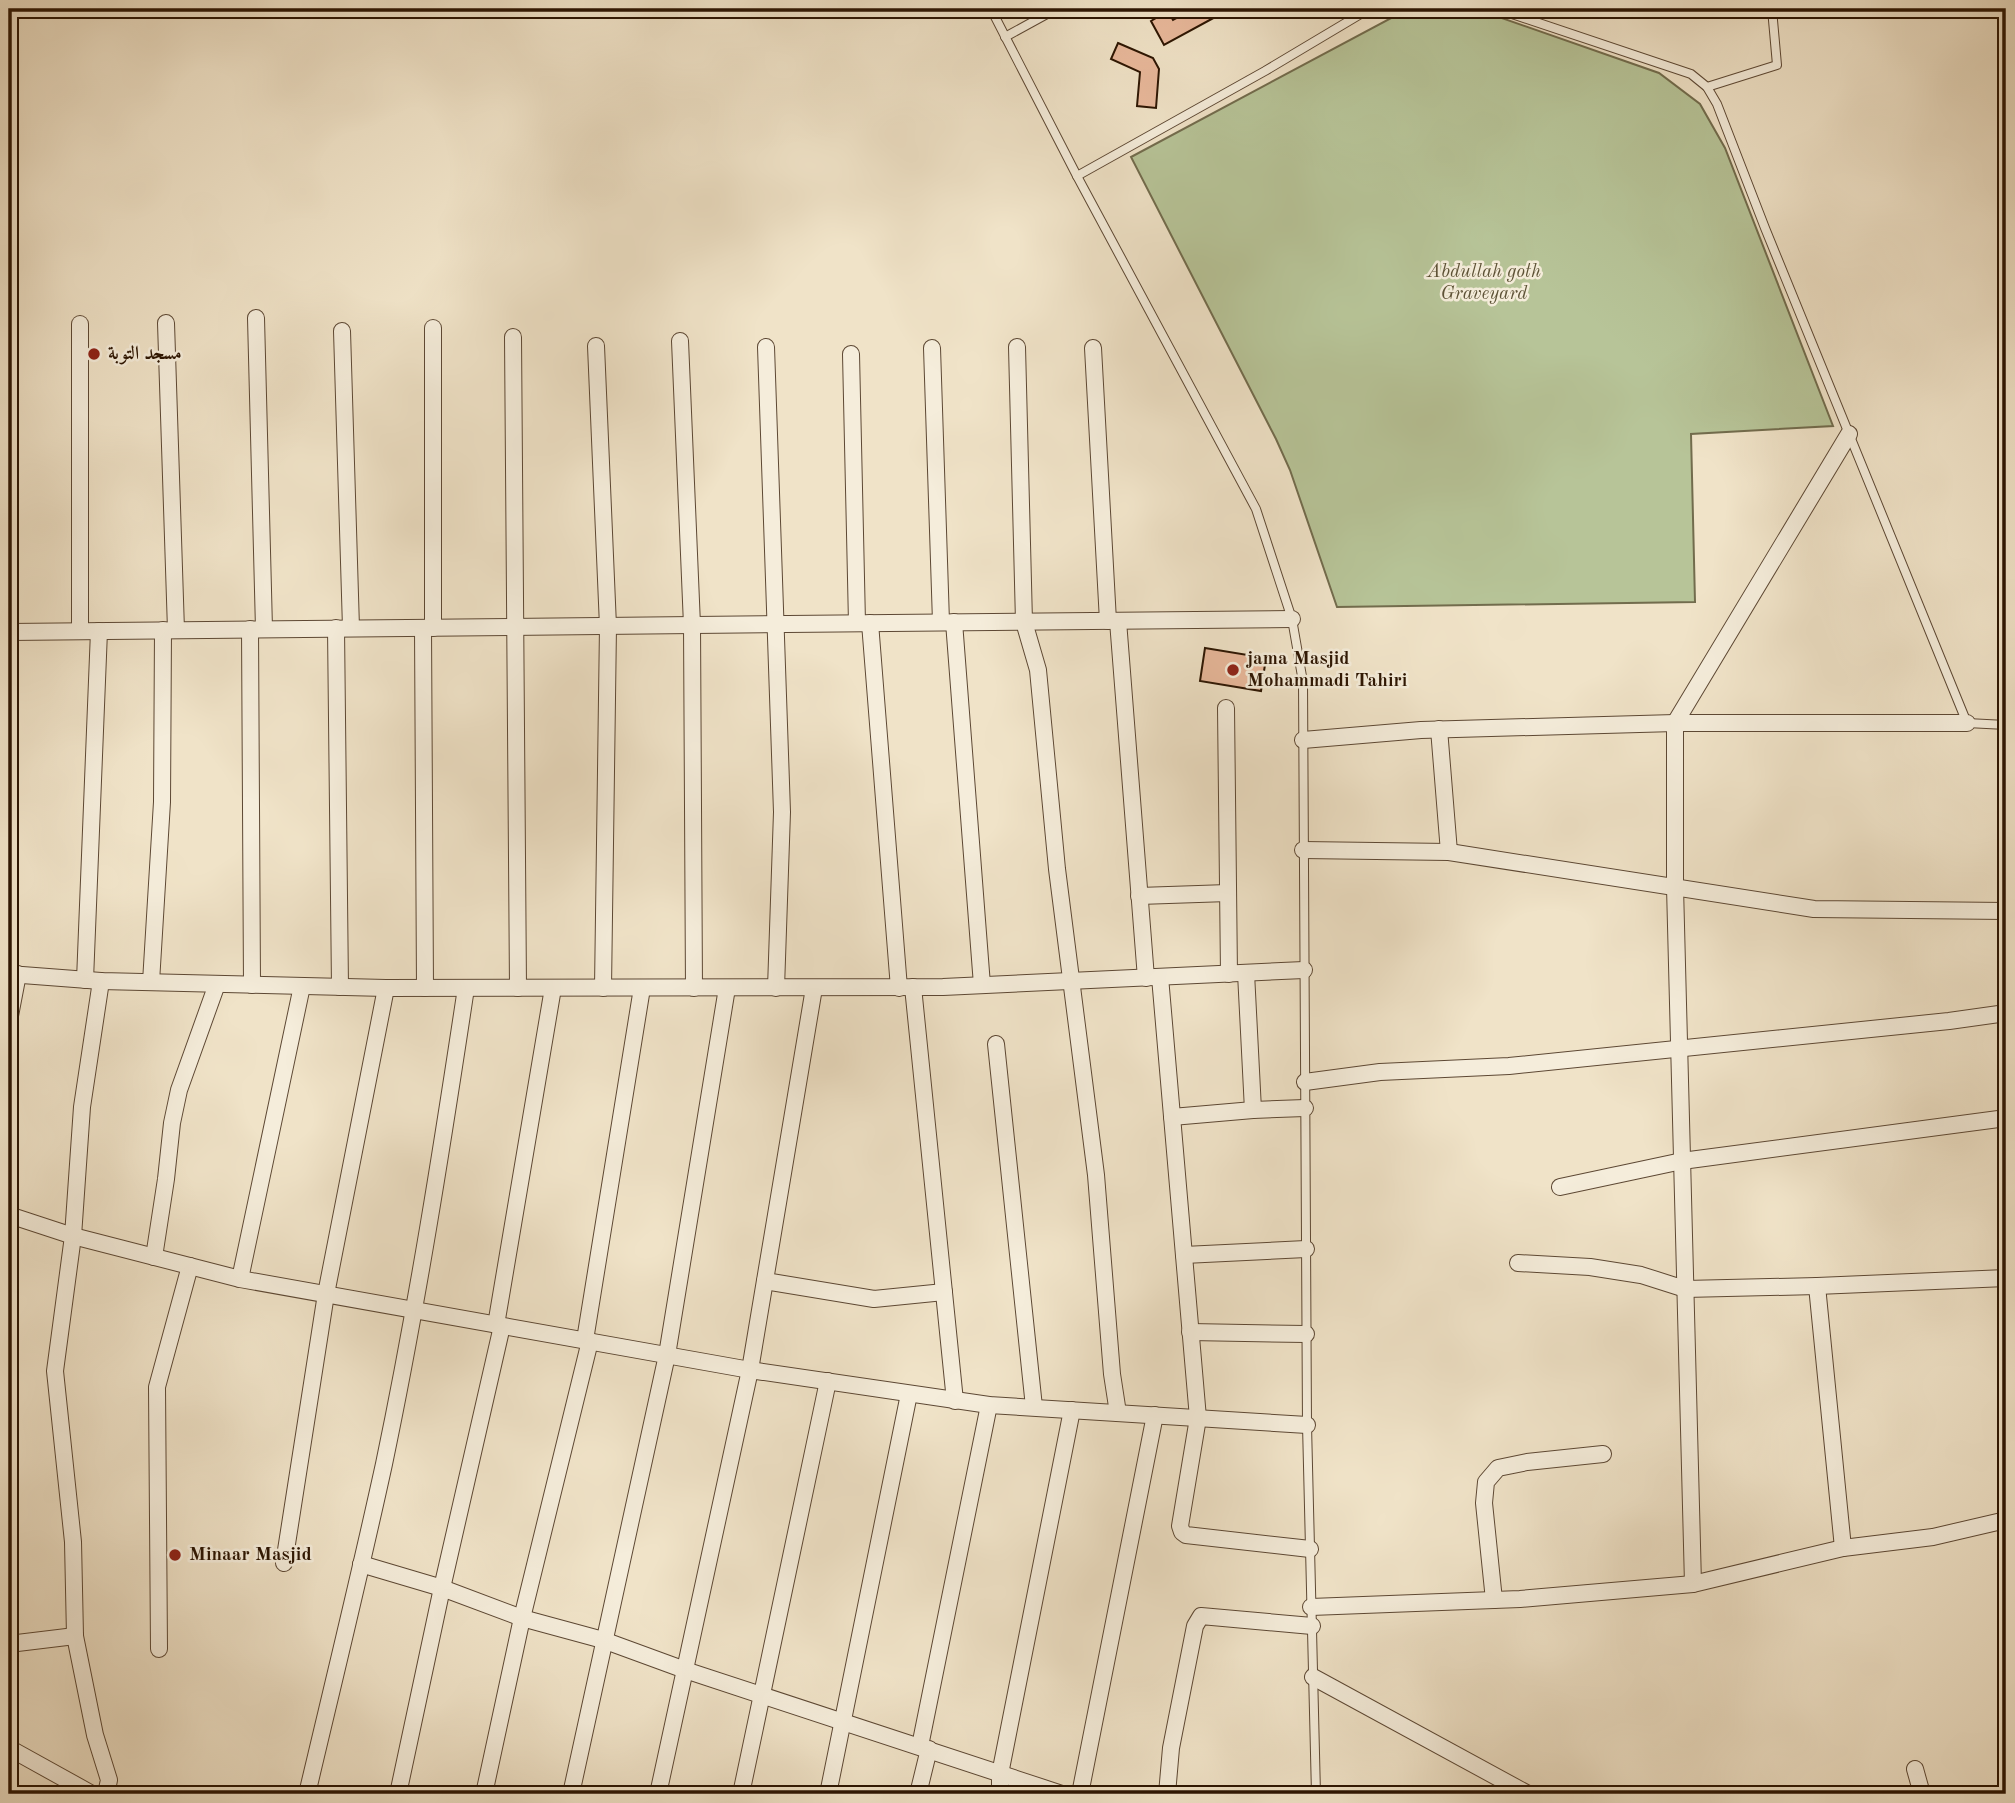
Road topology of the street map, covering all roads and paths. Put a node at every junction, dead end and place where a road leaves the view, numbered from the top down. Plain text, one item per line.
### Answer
1 (991, 9) edge
2 (1056, 9) edge
3 (1369, 9) edge
4 (1497, 9) edge
5 (1772, 9) edge
6 (1005, 37) junction
7 (1707, 87) junction
8 (1077, 176) junction
9 (256, 318) dead end
10 (166, 323) dead end
11 (80, 324) dead end
12 (433, 328) dead end
13 (342, 331) dead end
14 (513, 337) dead end
15 (680, 341) dead end
16 (596, 345) dead end
17 (766, 347) dead end
18 (1017, 347) dead end
19 (932, 348) dead end
20 (1093, 348) dead end
21 (851, 354) dead end
22 (1849, 434) junction
23 (1293, 619) junction
24 (1113, 621) junction
25 (947, 622) junction
26 (1024, 622) junction
27 (863, 623) junction
28 (775, 624) junction
29 (692, 625) junction
30 (608, 626) junction
31 (516, 627) junction
32 (343, 628) junction
33 (428, 628) junction
34 (257, 629) junction
35 (169, 630) junction
36 (80, 631) junction
37 (99, 631) junction
38 (9, 632) edge
39 (1226, 708) dead end
40 (1675, 723) junction
41 (1967, 723) junction
42 (2006, 725) edge
43 (1438, 729) junction
44 (1303, 740) junction
45 (1303, 850) junction
46 (1449, 852) junction
47 (1675, 887) junction
48 (1228, 892) junction
49 (1139, 896) junction
50 (2006, 911) edge
51 (1304, 970) junction
52 (1246, 973) junction
53 (13, 974) edge
54 (1229, 974) junction
55 (1153, 977) junction
56 (93, 980) junction
57 (1072, 981) junction
58 (151, 982) junction
59 (217, 984) junction
60 (252, 985) junction
61 (982, 985) junction
62 (302, 986) junction
63 (340, 987) junction
64 (386, 988) junction
65 (425, 988) junction
66 (466, 988) junction
67 (518, 988) junction
68 (553, 988) junction
69 (603, 988) junction
70 (642, 988) junction
71 (694, 988) junction
72 (727, 988) junction
73 (776, 988) junction
74 (814, 988) junction
75 (906, 988) junction
76 (2006, 1013) edge
77 (9, 1021) edge
78 (996, 1044) dead end
79 (1679, 1047) junction
80 (1305, 1082) junction
81 (1305, 1108) junction
82 (1253, 1110) junction
83 (1172, 1117) junction
84 (2006, 1118) edge
85 (1682, 1161) junction
86 (1560, 1187) dead end
87 (9, 1215) edge
88 (73, 1236) junction
89 (1306, 1249) junction
90 (1184, 1255) junction
91 (154, 1257) junction
92 (1518, 1263) dead end
93 (190, 1266) junction
94 (2006, 1278) edge
95 (240, 1279) junction
96 (765, 1281) junction
97 (1817, 1286) junction
98 (1685, 1289) junction
99 (944, 1292) junction
100 (326, 1294) junction
101 (415, 1310) junction
102 (499, 1325) junction
103 (1190, 1332) junction
104 (1306, 1334) junction
105 (587, 1341) junction
106 (667, 1355) junction
107 (750, 1370) junction
108 (828, 1381) junction
109 (909, 1394) junction
110 (955, 1401) junction
111 (989, 1405) junction
112 (1034, 1407) junction
113 (1072, 1410) junction
114 (1118, 1413) junction
115 (1155, 1415) junction
116 (1198, 1418) junction
117 (1307, 1424) junction
118 (1603, 1454) dead end
119 (2006, 1520) edge
120 (1843, 1548) junction
121 (1310, 1549) junction
122 (284, 1563) dead end
123 (360, 1564) junction
124 (1693, 1584) junction
125 (442, 1588) junction
126 (1494, 1600) junction
127 (1311, 1607) junction
128 (522, 1618) junction
129 (1312, 1626) junction
130 (75, 1636) junction
131 (603, 1640) junction
132 (9, 1644) edge
133 (159, 1649) dead end
134 (685, 1670) junction
135 (1313, 1677) junction
136 (762, 1693) junction
137 (843, 1720) junction
138 (9, 1748) edge
139 (924, 1748) junction
140 (1915, 1769) dead end
141 (1000, 1774) junction
142 (92, 1794) edge
143 (106, 1794) edge
144 (307, 1794) edge
145 (398, 1794) edge
146 (484, 1794) edge
147 (571, 1794) edge
148 (658, 1794) edge
149 (741, 1794) edge
150 (828, 1794) edge
151 (918, 1794) edge
152 (1000, 1794) edge
153 (1062, 1794) edge
154 (1080, 1794) edge
155 (1167, 1794) edge
156 (1316, 1794) edge
157 (1528, 1794) edge
158 (1922, 1794) edge

1 - 6 lane
2 - 6 lane
3 - 8 lane
4 - 7 lane
5 - 7 lane
6 - 8 lane
7 - 22 lane
8 - 23 lane
9 - 34 street
10 - 35 street
11 - 36 street
12 - 33 street
13 - 32 street
14 - 31 street
15 - 29 street
16 - 30 street
17 - 28 street
18 - 26 street
19 - 25 street
20 - 24 street
21 - 27 street
22 - 40 street
22 - 41 lane
23 - 24 street
23 - 44 lane
24 - 26 street
24 - 49 street
25 - 26 street
25 - 27 street
25 - 61 street
26 - 57 street
27 - 28 street
27 - 75 street
28 - 29 street
28 - 73 street
29 - 30 street
29 - 71 street
30 - 31 street
30 - 69 street
31 - 33 street
31 - 67 street
32 - 33 street
32 - 34 street
32 - 63 street
33 - 65 street
34 - 35 street
34 - 60 street
35 - 37 street
35 - 58 street
36 - 37 street
36 - 38 street
37 - 56 street
39 - 48 street
40 - 41 street
40 - 43 street
40 - 47 street
41 - 42 lane
43 - 44 street
43 - 46 street
44 - 45 lane
45 - 46 street
45 - 51 lane
46 - 47 street
47 - 50 street
47 - 79 street
48 - 49 street
48 - 54 street
49 - 55 street
51 - 52 street
51 - 80 lane
52 - 54 street
52 - 82 street
53 - 56 street
53 - 77 street
54 - 55 street
55 - 57 street
55 - 83 street
56 - 58 street
56 - 88 street
57 - 61 street
57 - 114 street
58 - 59 street
59 - 60 street
59 - 91 street
60 - 62 street
61 - 75 street
62 - 63 street
62 - 95 street
63 - 64 street
64 - 65 street
64 - 100 street
65 - 66 street
66 - 67 street
66 - 101 street
67 - 68 street
68 - 69 street
68 - 102 street
69 - 70 street
70 - 71 street
70 - 105 street
71 - 72 street
72 - 73 street
72 - 106 street
73 - 74 street
74 - 75 street
74 - 96 street
75 - 99 street
76 - 79 street
78 - 112 street
79 - 80 street
79 - 85 street
80 - 81 lane
81 - 82 street
81 - 89 lane
82 - 83 street
83 - 90 street
84 - 85 street
85 - 86 street
85 - 98 street
87 - 88 street
88 - 91 street
88 - 130 street
89 - 90 street
89 - 104 lane
90 - 103 street
91 - 93 street
92 - 98 street
93 - 95 street
93 - 133 street
94 - 97 street
95 - 100 street
96 - 99 street
96 - 107 street
97 - 98 street
97 - 120 street
98 - 124 street
99 - 110 street
100 - 101 street
100 - 122 street
101 - 102 street
101 - 123 street
102 - 105 street
102 - 125 street
103 - 104 street
103 - 116 street
104 - 117 lane
105 - 106 street
105 - 128 street
106 - 107 street
106 - 131 street
107 - 108 street
107 - 134 street
108 - 109 street
108 - 136 street
109 - 110 street
109 - 137 street
110 - 111 street
111 - 112 street
111 - 139 street
112 - 113 street
113 - 114 street
113 - 141 street
114 - 115 street
115 - 116 street
115 - 154 street
116 - 117 street
116 - 121 street
117 - 121 lane
118 - 126 street
119 - 120 street
120 - 124 street
121 - 127 lane
123 - 125 street
123 - 144 street
124 - 126 street
125 - 128 street
125 - 145 street
126 - 127 street
127 - 129 lane
128 - 131 street
128 - 146 street
129 - 135 lane
129 - 155 street
130 - 132 street
130 - 143 street
131 - 134 street
131 - 147 street
134 - 136 street
134 - 148 street
135 - 156 lane
135 - 157 street
136 - 137 street
136 - 149 street
137 - 139 street
137 - 150 street
138 - 142 street
139 - 141 street
139 - 151 street
140 - 158 street
141 - 152 street
141 - 153 street

